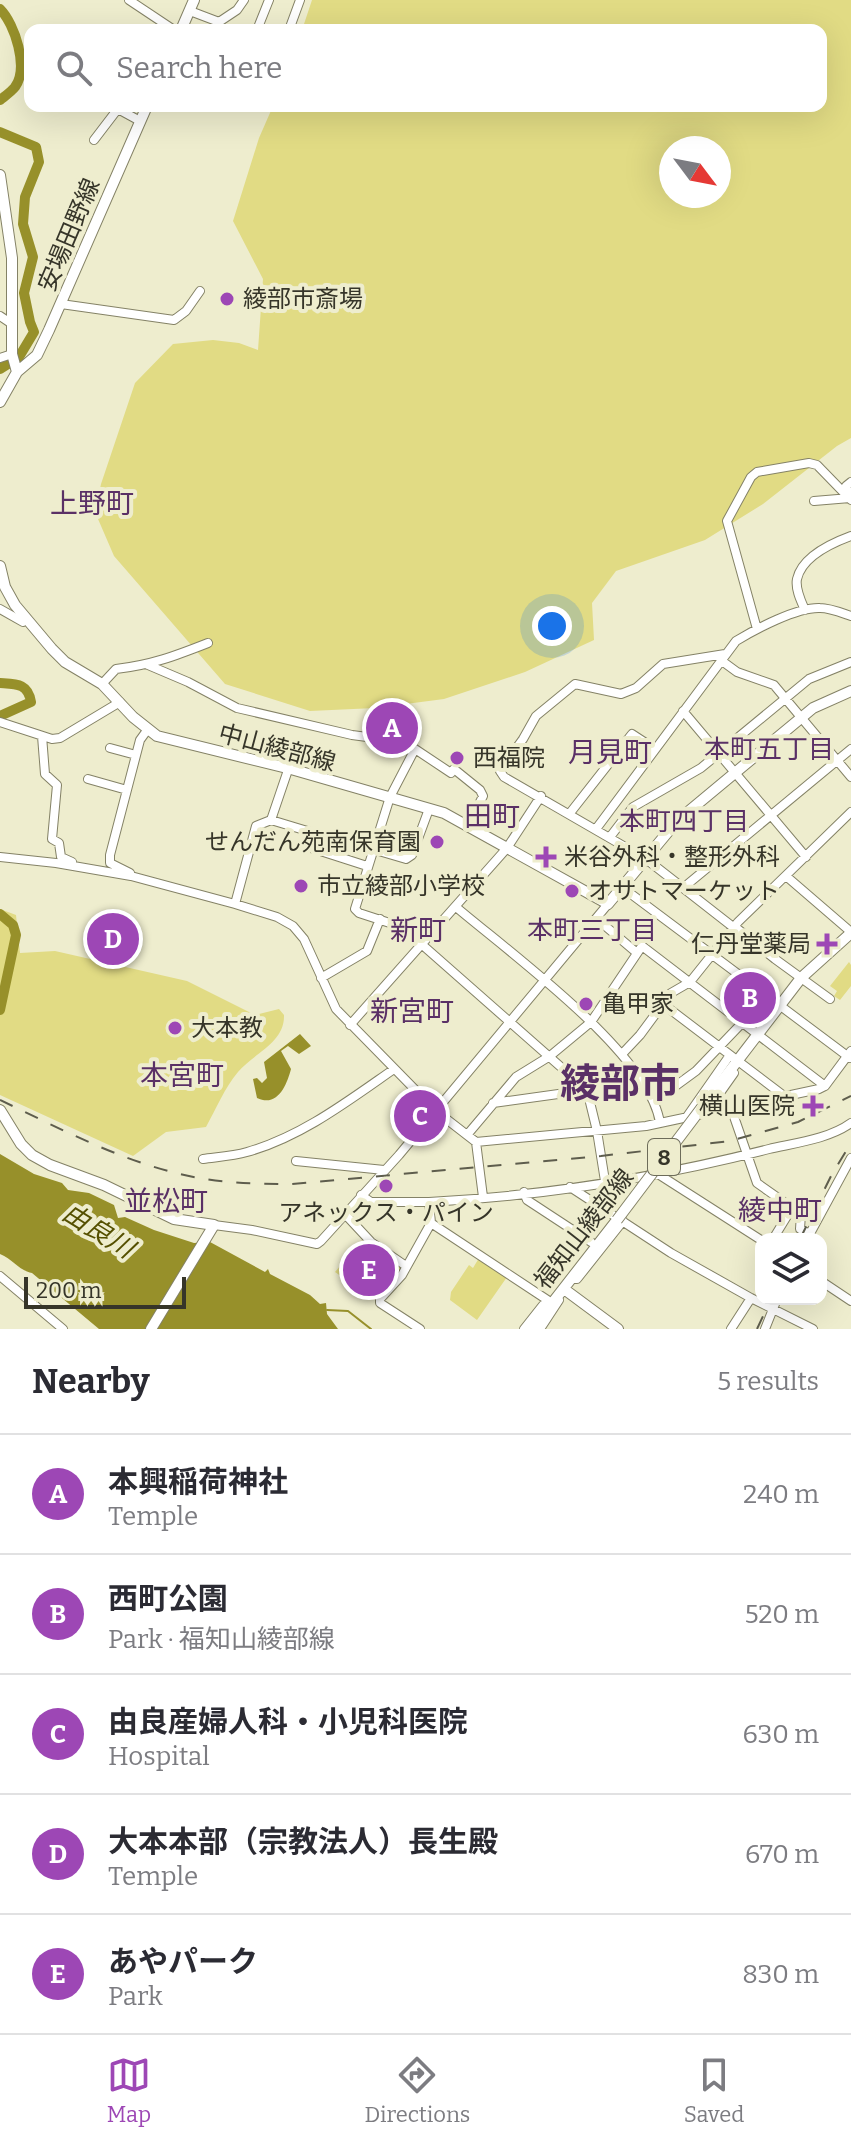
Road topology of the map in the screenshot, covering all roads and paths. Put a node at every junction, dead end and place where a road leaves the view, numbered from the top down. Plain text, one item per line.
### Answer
1 (129, 0) edge
2 (244, 0) edge
3 (269, 0) edge
4 (300, 0) edge
5 (192, 6) edge
6 (165, 24) edge
7 (209, 24) edge
8 (216, 24) edge
9 (259, 24) edge
10 (291, 24) edge
11 (115, 112) edge
12 (126, 112) edge
13 (144, 112) edge
14 (140, 121) junction
15 (94, 140) dead end
16 (0, 175) edge
17 (200, 291) dead end
18 (61, 304) junction
19 (0, 316) edge
20 (12, 324) junction
21 (0, 358) edge
22 (14, 362) junction
23 (0, 402) edge
24 (851, 482) edge
25 (851, 499) edge
26 (814, 501) dead end
27 (851, 536) edge
28 (0, 566) edge
29 (0, 609) edge
30 (805, 610) junction
31 (851, 616) edge
32 (26, 619) junction
33 (757, 629) junction
34 (208, 643) dead end
35 (723, 658) junction
36 (851, 662) edge
37 (148, 665) junction
38 (102, 684) junction
39 (851, 691) edge
40 (785, 697) junction
41 (120, 702) junction
42 (683, 711) junction
43 (801, 718) junction
44 (0, 722) edge
45 (148, 729) junction
46 (42, 736) junction
47 (110, 748) dead end
48 (415, 749) junction
49 (655, 749) junction
50 (851, 749) edge
51 (718, 753) junction
52 (136, 755) junction
53 (837, 761) junction
54 (288, 770) junction
55 (734, 774) junction
56 (851, 777) edge
57 (88, 779) dead end
58 (127, 790) junction
59 (541, 796) junction
60 (390, 797) junction
61 (429, 809) junction
62 (851, 812) edge
63 (570, 813) junction
64 (770, 816) junction
65 (271, 820) junction
66 (472, 828) junction
67 (596, 829) junction
68 (610, 837) junction
69 (507, 848) junction
70 (372, 849) junction
71 (0, 857) edge
72 (806, 857) junction
73 (646, 859) junction
74 (367, 866) junction
75 (79, 867) junction
76 (131, 876) junction
77 (786, 876) junction
78 (623, 888) junction
79 (683, 888) junction
80 (235, 904) junction
81 (608, 904) junction
82 (456, 907) junction
83 (380, 919) junction
84 (597, 919) junction
85 (734, 926) junction
86 (851, 933) edge
87 (422, 946) junction
88 (637, 953) junction
89 (713, 953) junction
90 (321, 978) junction
91 (801, 978) junction
92 (544, 982) junction
93 (690, 982) junction
94 (830, 999) dead end
95 (663, 1004) junction
96 (779, 1005) junction
97 (511, 1022) junction
98 (591, 1022) junction
99 (743, 1022) junction
100 (350, 1025) junction
101 (757, 1035) junction
102 (719, 1047) junction
103 (623, 1053) junction
104 (850, 1055) edge
105 (550, 1056) junction
106 (737, 1060) junction
107 (394, 1069) junction
108 (825, 1086) junction
109 (587, 1090) junction
110 (715, 1094) junction
111 (784, 1096) junction
112 (655, 1101) junction
113 (493, 1103) junction
114 (730, 1108) junction
115 (0, 1110) edge
116 (436, 1111) junction
117 (705, 1114) junction
118 (686, 1118) junction
119 (660, 1123) junction
120 (851, 1123) edge
121 (597, 1131) junction
122 (467, 1135) junction
123 (476, 1142) junction
124 (748, 1154) junction
125 (203, 1159) dead end
126 (296, 1161) dead end
127 (849, 1165) edge
128 (384, 1170) junction
129 (658, 1174) junction
130 (605, 1181) junction
131 (570, 1187) junction
132 (524, 1192) junction
133 (361, 1195) junction
134 (483, 1197) junction
135 (429, 1202) junction
136 (792, 1208) junction
137 (344, 1213) junction
138 (620, 1221) junction
139 (431, 1223) junction
140 (212, 1229) junction
141 (800, 1229) junction
142 (777, 1233) edge
143 (798, 1233) edge
144 (805, 1233) edge
145 (811, 1233) edge
146 (755, 1236) edge
147 (591, 1242) dead end
148 (406, 1266) junction
149 (0, 1276) edge
150 (827, 1285) edge
151 (564, 1289) junction
152 (751, 1298) junction
153 (755, 1299) edge
154 (851, 1301) edge
155 (552, 1303) junction
156 (770, 1305) edge
157 (773, 1305) edge
158 (63, 1329) edge
159 (151, 1329) edge
160 (420, 1329) edge
161 (524, 1329) edge
162 (532, 1329) edge
163 (540, 1329) edge
164 (618, 1329) edge
165 (731, 1329) edge
166 (765, 1329) edge
167 (813, 1329) edge

1 - 6 street
2 - 8 street
3 - 9 street
4 - 10 street
5 - 7 street
11 - 15 street
12 - 14 street
13 - 14 main road, 安場田野線
14 - 18 main road, 安場田野線
16 - 20 main road
17 - 18 street
18 - 22 main road, 安場田野線
19 - 20 street
20 - 22 main road
21 - 22 street
22 - 23 main road
24 - 25 street
25 - 26 street
25 - 33 street
27 - 30 street
28 - 32 main road, 中山綾部線
29 - 32 street
30 - 31 street
30 - 33 street
32 - 38 main road, 中山綾部線
33 - 35 street
34 - 37 street
35 - 40 street
35 - 42 street
35 - 59 street
36 - 40 street
37 - 38 street
37 - 48 street
38 - 41 main road, 中山綾部線
39 - 43 main road
40 - 43 street
40 - 51 street
41 - 45 main road, 中山綾部線
41 - 46 street
42 - 49 street
42 - 51 street
43 - 53 street
43 - 55 main road
44 - 46 street
45 - 52 street
45 - 54 main road, 中山綾部線
46 - 75 street
47 - 52 street
48 - 60 street
48 - 66 street
49 - 63 street
49 - 67 street
50 - 53 street
51 - 55 street
51 - 68 street
52 - 58 street
53 - 56 street
53 - 64 street
54 - 60 main road, 中山綾部線
54 - 65 street
55 - 64 street
55 - 73 main road
57 - 58 street
58 - 76 street
59 - 63 street
59 - 69 street
60 - 61 main road, 中山綾部線
60 - 70 street
61 - 66 main road, 中山綾部線
61 - 70 street
62 - 72 street
63 - 67 street
64 - 72 street
64 - 79 street
65 - 74 street
65 - 80 street
66 - 69 main road, 中山綾部線
67 - 68 street
68 - 73 street
69 - 81 main road, 中山綾部線
69 - 82 street
70 - 74 street
71 - 75 street
72 - 77 street
73 - 78 main road
73 - 79 street
74 - 83 street
75 - 76 street
76 - 80 street
77 - 85 street
77 - 86 street
78 - 81 main road
78 - 89 street
79 - 85 street
80 - 90 street
81 - 84 street
82 - 87 street
82 - 92 street
83 - 87 street
83 - 90 street
84 - 88 street
84 - 92 street
85 - 89 street
85 - 91 street
86 - 91 main road, 福知山綾部線 / 8
87 - 97 street
87 - 100 street
88 - 93 street
88 - 98 street
89 - 93 street
89 - 96 street
90 - 100 street
91 - 94 street
91 - 96 main road, 福知山綾部線 / 8
92 - 97 street
92 - 98 street
93 - 95 street
93 - 99 street
95 - 102 street
95 - 103 street
96 - 101 main road, 福知山綾部線 / 8
96 - 104 street
97 - 105 street
97 - 116 street
98 - 103 street
98 - 105 street
99 - 101 street
99 - 102 street
100 - 107 street
101 - 106 main road, 福知山綾部線 / 8
101 - 108 street
102 - 106 street
102 - 112 street
103 - 112 street
104 - 108 street
105 - 109 street
105 - 113 street
106 - 110 main road, 福知山綾部線 / 8
106 - 111 street
106 - 118 street
107 - 116 street
107 - 125 street
108 - 111 street
109 - 113 street
109 - 121 street
110 - 114 street
110 - 117 street
110 - 138 main road, 福知山綾部線 / 8, bridge
111 - 114 street
112 - 119 street
113 - 122 street
114 - 117 street
114 - 124 street
115 - 140 main road
116 - 122 street
116 - 128 street
117 - 118 street
118 - 119 street
119 - 121 street
120 - 124 street
121 - 123 street
121 - 130 street
122 - 123 street
123 - 134 street
124 - 129 street
124 - 136 street
126 - 128 street
127 - 145 street
128 - 133 street
129 - 130 street
129 - 146 street
130 - 131 street
131 - 132 street
131 - 138 street
132 - 134 street
132 - 147 street
133 - 135 street
133 - 137 street
134 - 135 street
135 - 139 street
136 - 141 street
136 - 142 street
137 - 140 street
137 - 148 street
138 - 151 main road, 福知山綾部線 / 8
138 - 152 street
139 - 148 street
139 - 155 street
140 - 159 main road
141 - 143 street
141 - 144 street
148 - 160 street
149 - 158 street
150 - 154 street
151 - 155 main road, 福知山綾部線 / 8
151 - 163 street
151 - 164 main road
152 - 153 street
152 - 165 street
155 - 161 street
155 - 162 main road, 福知山綾部線 / 8
156 - 166 street
157 - 167 street

